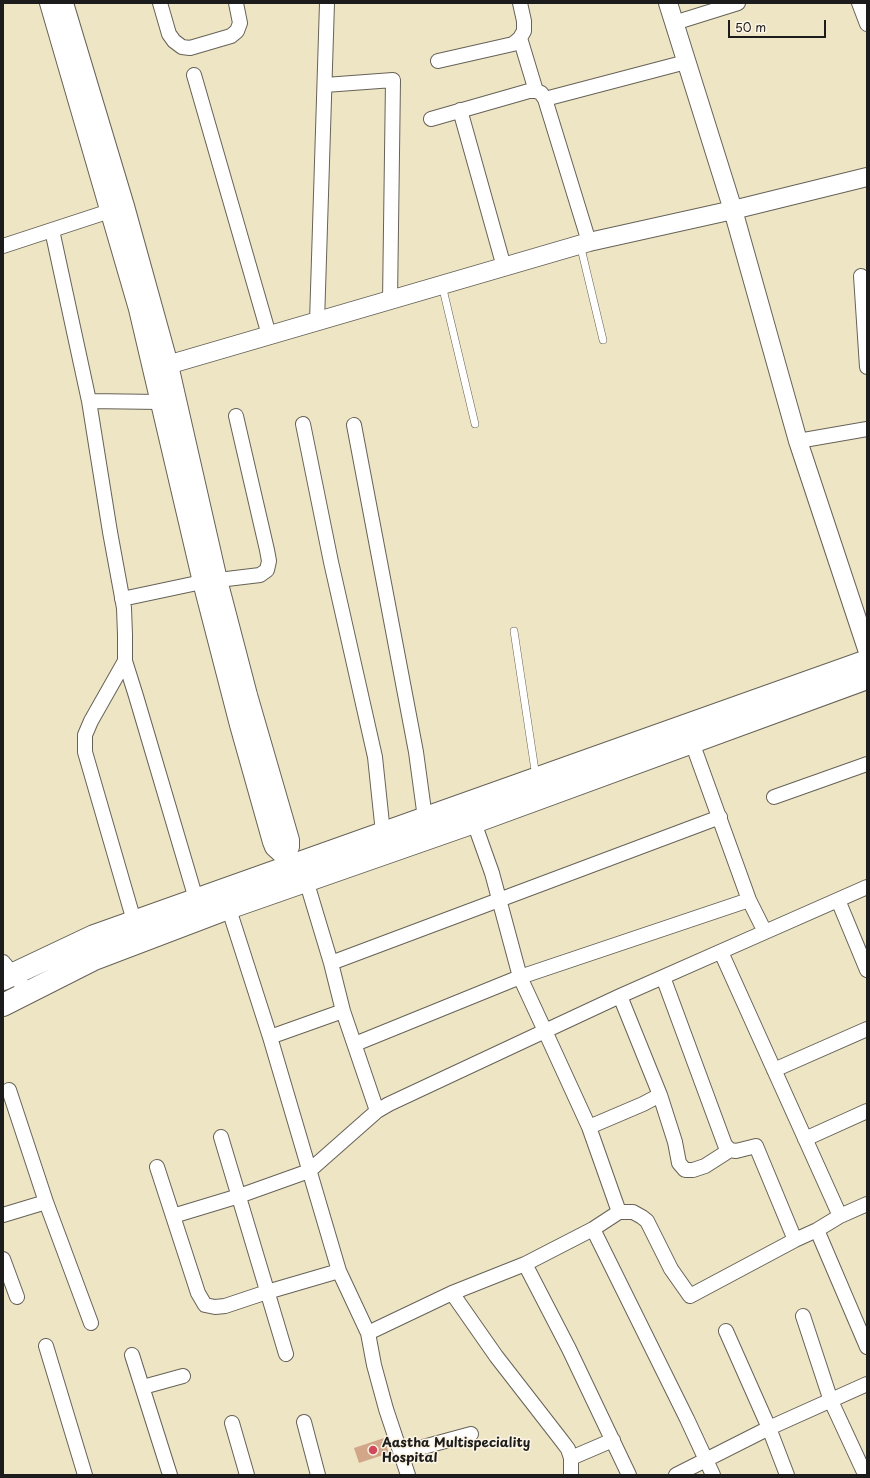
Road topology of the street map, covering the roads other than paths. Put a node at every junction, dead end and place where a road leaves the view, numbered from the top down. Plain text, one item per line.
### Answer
1 (49, 3) edge
2 (64, 3) edge
3 (160, 3) edge
4 (236, 3) edge
5 (327, 3) edge
6 (520, 3) edge
7 (668, 3) edge
8 (738, 3) edge
9 (859, 3) edge
10 (674, 23) junction
11 (867, 24) edge
12 (520, 38) junction
13 (438, 61) dead end
14 (686, 62) junction
15 (194, 75) dead end
16 (325, 85) junction
17 (541, 95) junction
18 (460, 110) junction
19 (431, 119) dead end
20 (867, 177) edge
21 (117, 208) junction
22 (733, 210) junction
23 (52, 230) junction
24 (585, 243) junction
25 (3, 246) edge
26 (504, 267) junction
27 (861, 276) dead end
28 (442, 285) junction
29 (390, 300) junction
30 (317, 322) junction
31 (269, 336) junction
32 (866, 336) edge
33 (603, 340) dead end
34 (169, 365) junction
35 (867, 367) edge
36 (152, 370) junction
37 (89, 401) junction
38 (160, 402) junction
39 (236, 416) dead end
40 (303, 424) dead end
41 (354, 424) dead end
42 (475, 424) dead end
43 (867, 430) edge
44 (798, 442) junction
45 (210, 581) junction
46 (122, 599) junction
47 (514, 631) dead end
48 (867, 649) edge
49 (867, 661) edge
50 (125, 662) junction
51 (867, 678) edge
52 (689, 733) junction
53 (867, 764) edge
54 (538, 788) junction
55 (774, 797) dead end
56 (470, 812) junction
57 (720, 817) junction
58 (425, 818) junction
59 (383, 833) junction
60 (293, 872) junction
61 (867, 887) edge
62 (196, 899) junction
63 (226, 899) junction
64 (499, 899) junction
65 (749, 900) junction
66 (838, 900) junction
67 (134, 922) junction
68 (765, 932) junction
69 (721, 952) junction
70 (331, 962) junction
71 (867, 970) edge
72 (6, 972) edge
73 (663, 977) junction
74 (520, 978) junction
75 (620, 996) junction
76 (14, 999) edge
77 (343, 1011) junction
78 (867, 1029) edge
79 (545, 1031) junction
80 (270, 1037) junction
81 (355, 1044) junction
82 (774, 1070) junction
83 (8, 1090) dead end
84 (660, 1095) junction
85 (867, 1111) edge
86 (377, 1112) junction
87 (589, 1127) junction
88 (221, 1137) dead end
89 (805, 1139) junction
90 (730, 1150) junction
91 (157, 1167) dead end
92 (309, 1171) junction
93 (238, 1196) junction
94 (46, 1202) junction
95 (867, 1204) edge
96 (620, 1212) junction
97 (3, 1215) edge
98 (173, 1216) junction
99 (840, 1216) junction
100 (593, 1229) junction
101 (817, 1230) junction
102 (795, 1240) junction
103 (3, 1259) edge
104 (526, 1264) junction
105 (339, 1271) junction
106 (267, 1292) junction
107 (452, 1293) junction
108 (17, 1297) dead end
109 (803, 1316) dead end
110 (91, 1323) dead end
111 (726, 1331) dead end
112 (368, 1333) junction
113 (46, 1346) dead end
114 (867, 1347) edge
115 (286, 1354) dead end
116 (132, 1355) dead end
117 (182, 1376) dead end
118 (867, 1384) edge
119 (142, 1387) junction
120 (831, 1401) junction
121 (304, 1422) dead end
122 (232, 1423) dead end
123 (769, 1428) junction
124 (471, 1434) dead end
125 (613, 1440) junction
126 (401, 1453) junction
127 (571, 1458) junction
128 (705, 1460) junction
129 (863, 1470) dead end
130 (85, 1475) edge
131 (170, 1475) edge
132 (247, 1475) edge
133 (318, 1475) edge
134 (408, 1475) edge
135 (571, 1475) edge
136 (629, 1475) edge
137 (676, 1475) edge
138 (712, 1475) edge
139 (787, 1475) edge

1 - 21 street
2 - 21 street
3 - 4 street
5 - 16 street
6 - 12 street
7 - 10 street
8 - 10 street
9 - 11 street
10 - 14 street
12 - 13 street
12 - 17 street
14 - 17 street
14 - 22 street
15 - 31 street
16 - 29 street
16 - 30 street
17 - 18 street
17 - 24 street
18 - 19 street
18 - 26 street
20 - 22 street
21 - 23 street
21 - 34 street
21 - 36 street
22 - 24 street
22 - 44 street
23 - 25 street
23 - 37 street
24 - 26 street
24 - 33 lane
26 - 28 street
27 - 32 street
28 - 29 street
28 - 42 lane
29 - 30 street
30 - 31 street
31 - 34 street
32 - 35 street
34 - 36 street
34 - 45 street
36 - 38 street
37 - 38 street
37 - 46 street
38 - 45 street
39 - 45 street
40 - 59 street
41 - 58 street
43 - 44 street
44 - 48 street
45 - 46 street
45 - 60 street
46 - 50 street
47 - 54 lane
49 - 52 main road
50 - 62 street
50 - 67 street
51 - 52 main road
52 - 54 main road
52 - 57 street
53 - 55 street
54 - 56 main road
56 - 58 main road
56 - 60 main road
56 - 64 street
57 - 64 street
57 - 65 street
58 - 59 main road
59 - 60 main road
60 - 63 main road
60 - 70 street
61 - 66 street
62 - 63 main road
62 - 67 main road
63 - 76 main road
63 - 80 street
64 - 70 street
64 - 74 street
65 - 68 street
65 - 74 street
66 - 68 street
66 - 71 street
67 - 72 main road
68 - 69 street
69 - 73 street
69 - 82 street
70 - 77 street
72 - 76 street
73 - 75 street
73 - 90 street
74 - 79 street
74 - 81 street
75 - 79 street
75 - 84 street
77 - 80 street
77 - 81 street
78 - 82 street
79 - 86 street
79 - 87 street
80 - 92 street
81 - 86 street
82 - 89 street
83 - 94 street
84 - 87 street
84 - 90 street
85 - 89 street
86 - 92 street
87 - 96 street
88 - 93 street
89 - 99 street
90 - 102 street
91 - 98 street
92 - 93 street
92 - 105 street
93 - 98 street
93 - 106 street
94 - 97 street
94 - 110 street
95 - 99 street
96 - 100 street
96 - 102 street
98 - 106 street
99 - 101 street
100 - 104 street
100 - 128 street
101 - 102 street
101 - 114 street
103 - 108 street
104 - 107 street
104 - 125 street
105 - 106 street
105 - 112 street
106 - 115 street
107 - 112 street
107 - 127 street
109 - 120 street
111 - 123 street
112 - 126 street
113 - 130 street
116 - 119 street
117 - 119 street
118 - 120 street
119 - 131 street
120 - 123 street
120 - 129 street
121 - 133 street
122 - 132 street
123 - 128 street
123 - 139 street
124 - 126 street
125 - 127 street
125 - 136 street
126 - 134 street
127 - 135 street
128 - 137 street
128 - 138 street

